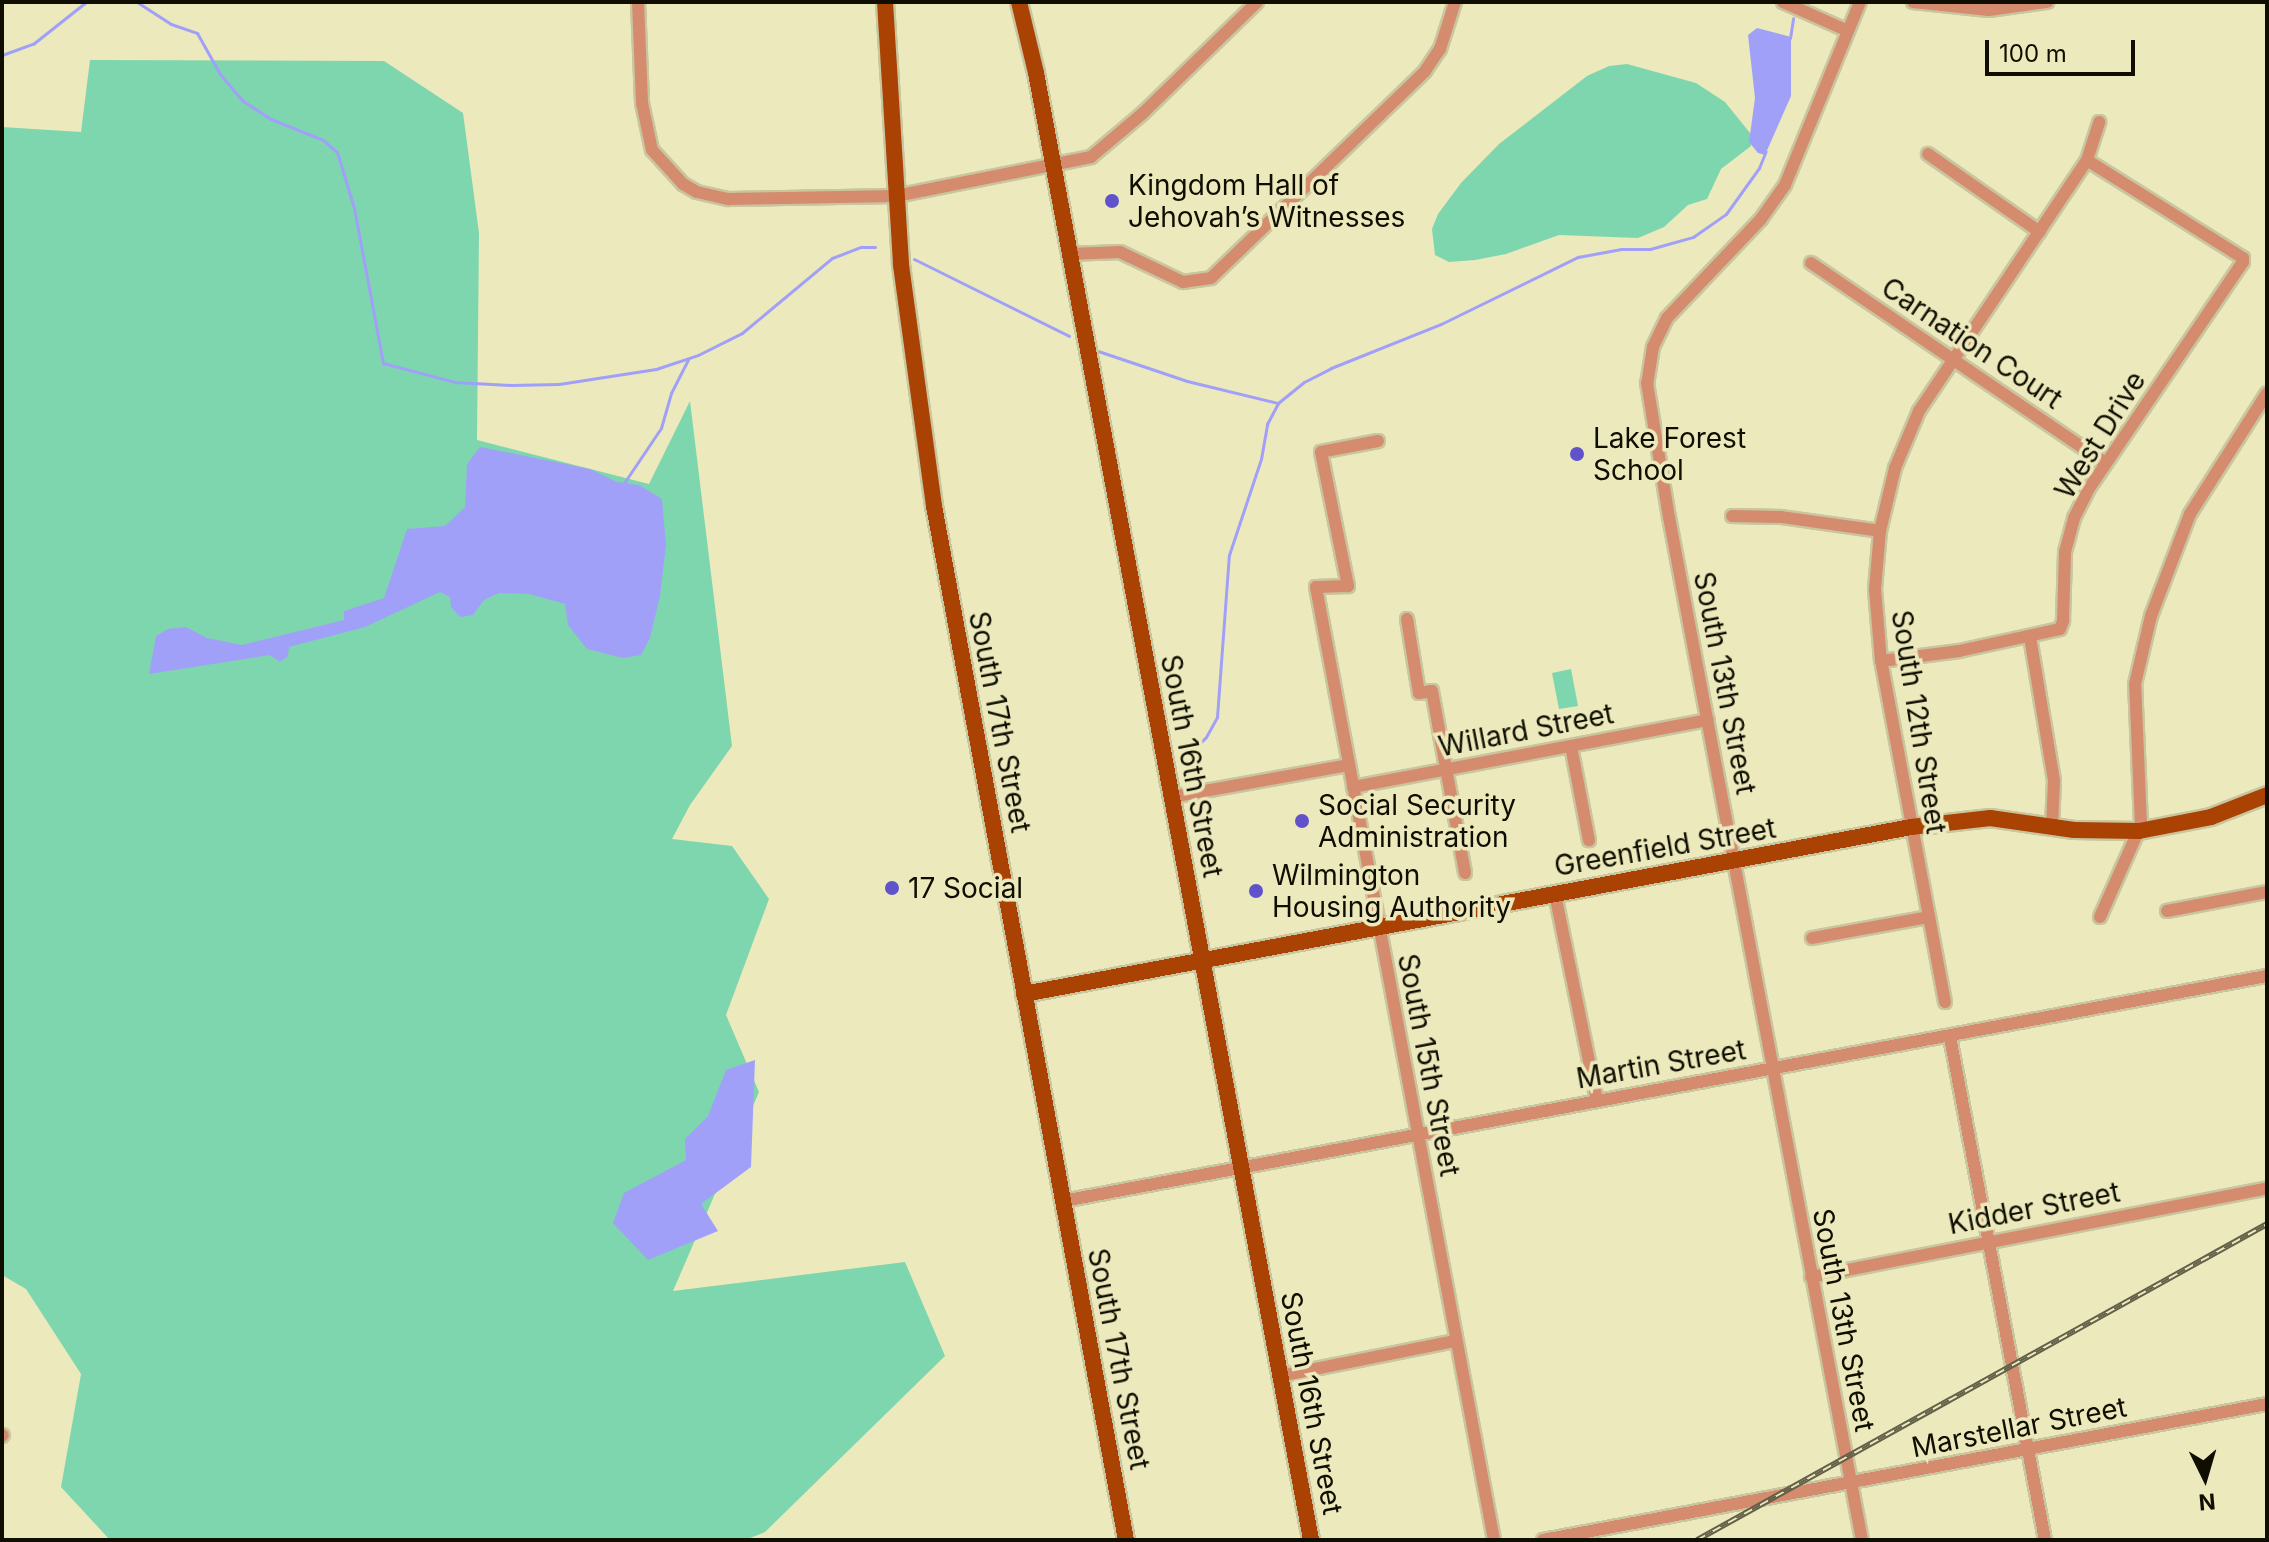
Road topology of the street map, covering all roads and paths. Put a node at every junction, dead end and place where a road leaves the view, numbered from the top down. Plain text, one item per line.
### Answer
1 (638, 2) edge
2 (885, 2) edge
3 (1019, 2) edge
4 (1257, 2) edge
5 (1455, 2) edge
6 (1783, 2) edge
7 (1860, 2) edge
8 (1913, 2) edge
9 (2047, 2) edge
10 (1848, 31) junction
11 (2099, 122) dead end
12 (1928, 154) dead end
13 (2087, 160) junction
14 (1053, 165) junction
15 (896, 196) junction
16 (2040, 232) junction
17 (1069, 254) junction
18 (1811, 263) dead end
19 (1952, 359) junction
20 (2267, 393) edge
21 (1378, 441) dead end
22 (2105, 463) junction
23 (1732, 516) dead end
24 (1880, 531) junction
25 (1407, 619) dead end
26 (2030, 637) junction
27 (1881, 661) junction
28 (1708, 720) junction
29 (1571, 746) junction
30 (1349, 765) junction
31 (1445, 769) junction
32 (1353, 787) junction
33 (2267, 795) edge
34 (1171, 797) junction
35 (2052, 826) junction
36 (1911, 827) junction
37 (2139, 831) junction
38 (1589, 840) dead end
39 (1734, 861) junction
40 (1465, 873) dead end
41 (2267, 892) edge
42 (1555, 894) junction
43 (2167, 911) dead end
44 (1929, 917) junction
45 (2100, 917) dead end
46 (1377, 928) junction
47 (1812, 938) dead end
48 (1202, 960) junction
49 (2267, 976) edge
50 (1024, 994) junction
51 (1945, 1002) dead end
52 (1950, 1037) junction
53 (1773, 1068) junction
54 (1597, 1100) junction
55 (1418, 1134) junction
56 (1241, 1169) junction
57 (2267, 1188) edge
58 (1063, 1201) junction
59 (1991, 1241) junction
60 (1811, 1277) junction
61 (1455, 1341) junction
62 (1280, 1376) junction
63 (2267, 1404) edge
64 (2029, 1449) junction
65 (1850, 1483) junction
66 (1861, 1539) edge
67 (1126, 1540) edge
68 (1311, 1540) edge
69 (1494, 1540) edge
70 (1543, 1540) edge
71 (1846, 1540) edge
72 (2045, 1540) edge

1 - 15 street
2 - 15 main road, South 17th Street
3 - 14 main road, South 16th Street
4 - 14 street
5 - 17 street
6 - 10 street
7 - 10 street, South 13th Street
8 - 9 street
10 - 28 street, South 13th Street
11 - 13 street, South 12th Street
12 - 16 street
13 - 16 street, South 12th Street
13 - 22 street, West Drive
14 - 15 street
14 - 17 main road, South 16th Street
15 - 50 main road, South 17th Street
16 - 19 street, South 12th Street
17 - 34 main road, South 16th Street
18 - 19 street, Carnation Court
19 - 22 street, Carnation Court
19 - 24 street, South 12th Street
20 - 37 street
21 - 30 street, South 15th Street
22 - 26 street, West Drive
23 - 24 street
24 - 27 street, South 12th Street
25 - 31 street
26 - 27 street
26 - 35 street
27 - 36 street, South 12th Street
28 - 29 street, Willard Street
28 - 39 street, South 13th Street
29 - 31 street, Willard Street
29 - 38 street
30 - 32 street, South 15th Street
30 - 34 street
31 - 32 street, Willard Street
31 - 40 street
32 - 46 street, South 15th Street
33 - 37 main road, Greenfield Street
34 - 48 main road, South 16th Street
35 - 36 main road, Greenfield Street
35 - 37 main road, Greenfield Street
36 - 39 main road, Greenfield Street
36 - 44 street, South 12th Street
37 - 45 street
39 - 42 main road, Greenfield Street
39 - 53 street, South 13th Street
41 - 43 street
42 - 46 main road, Greenfield Street
42 - 54 street
44 - 47 street
44 - 51 street, South 12th Street
46 - 48 main road, Greenfield Street
46 - 55 street, South 15th Street
48 - 50 main road, Greenfield Street
48 - 56 main road, South 16th Street
49 - 52 street, Martin Street
50 - 58 main road, South 17th Street
52 - 53 street, Martin Street
52 - 59 street
53 - 54 street, Martin Street
53 - 60 street, South 13th Street
54 - 55 street, Martin Street
55 - 56 street, Martin Street
55 - 61 street, South 15th Street
56 - 58 street, Martin Street
56 - 62 main road, South 16th Street
57 - 59 street, Kidder Street
58 - 67 main road, South 17th Street
59 - 60 street, Kidder Street
59 - 64 street
60 - 65 street, South 13th Street
61 - 62 street
61 - 69 street, South 15th Street
62 - 68 main road, South 16th Street
63 - 64 street, Marstellar Street
64 - 65 street, Marstellar Street
64 - 72 street
65 - 66 street, South 13th Street
65 - 70 street, Marstellar Street
66 - 71 street

